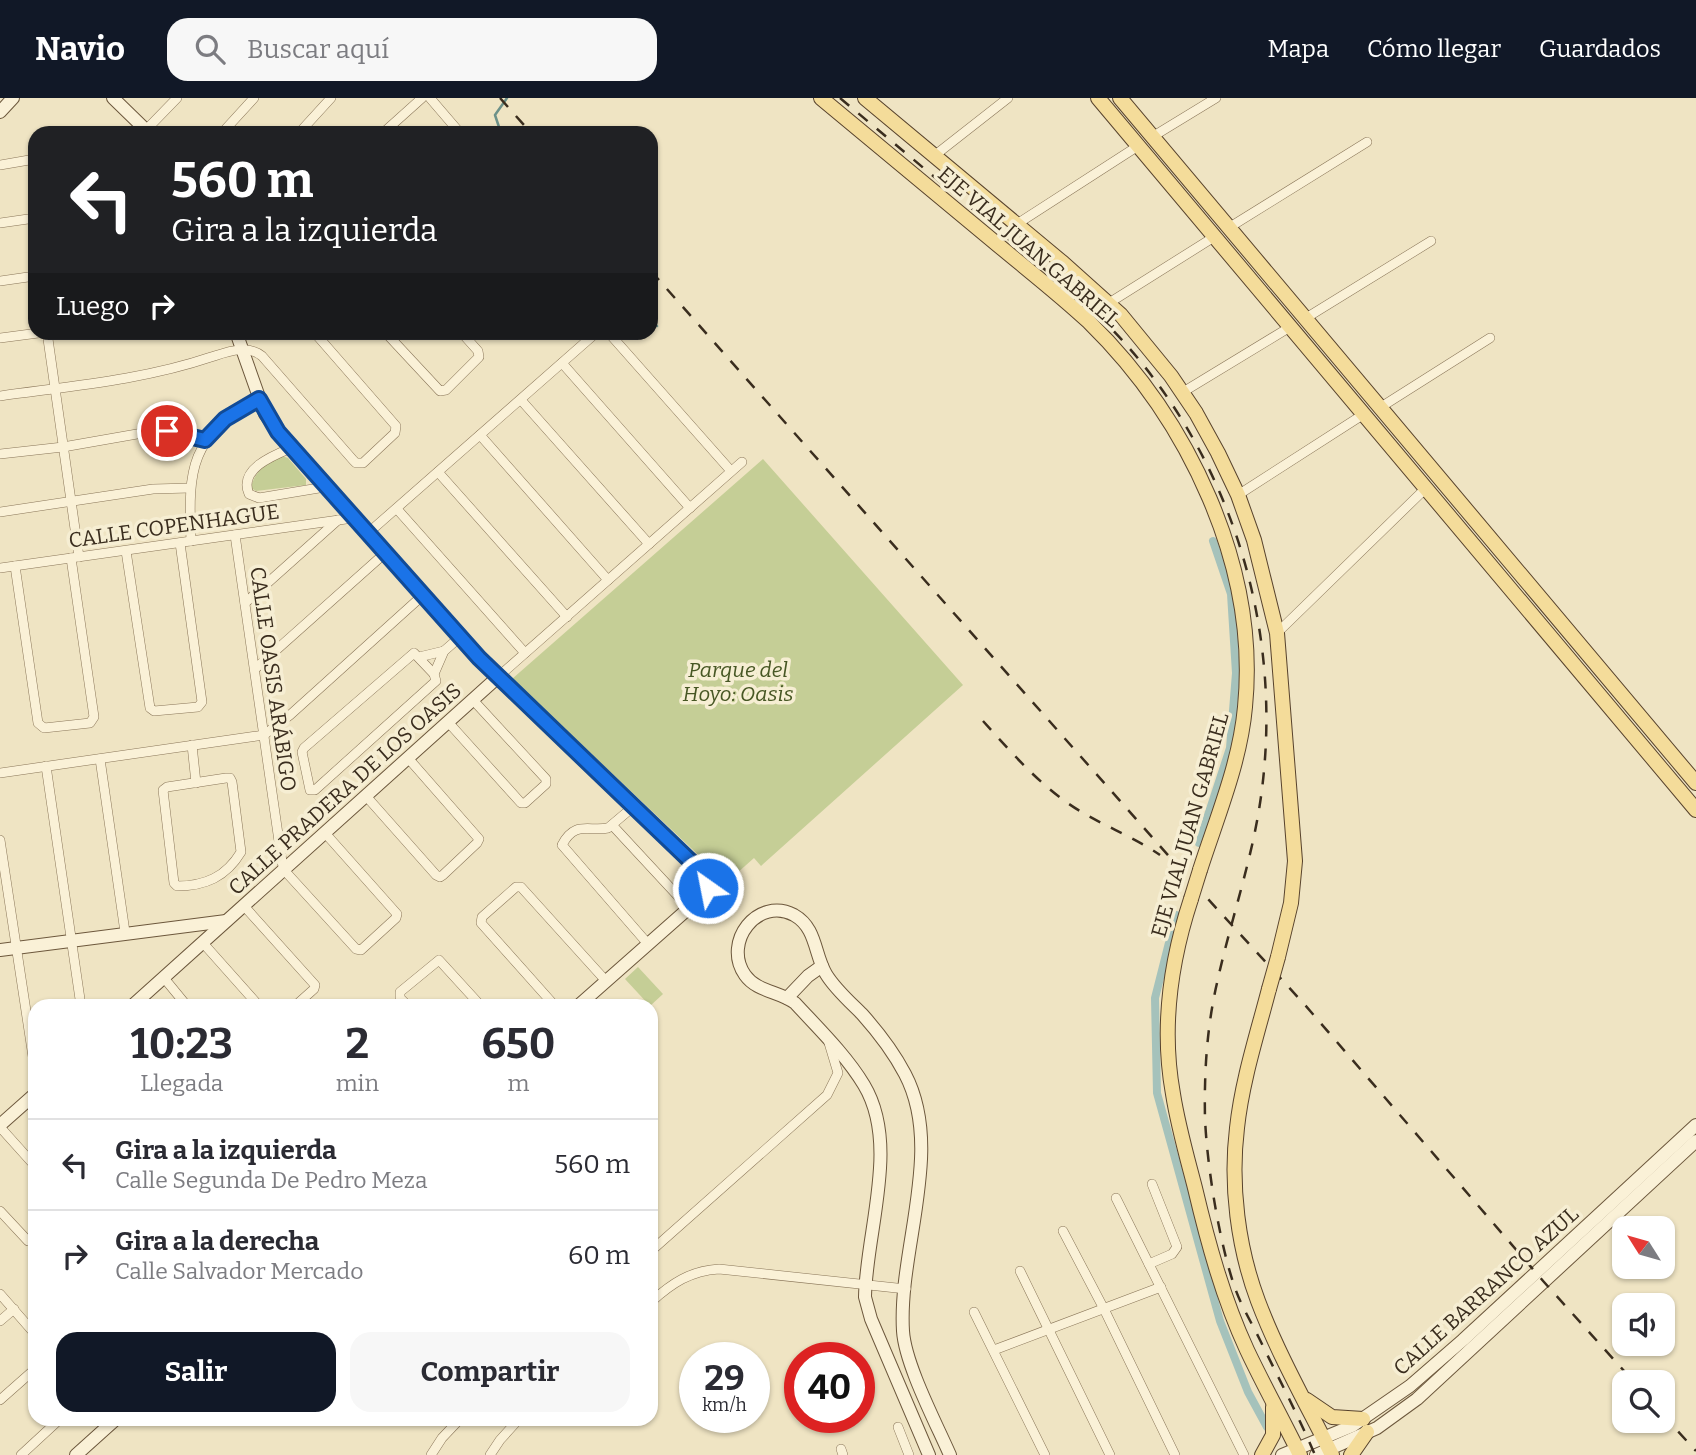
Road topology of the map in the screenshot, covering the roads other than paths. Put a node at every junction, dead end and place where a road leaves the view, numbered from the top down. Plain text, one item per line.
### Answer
1 (13, 98) edge
2 (113, 98) edge
3 (177, 98) edge
4 (254, 98) edge
5 (331, 98) edge
6 (422, 98) edge
7 (430, 98) edge
8 (821, 98) edge
9 (864, 98) edge
10 (1008, 98) edge
11 (1098, 98) edge
12 (1216, 98) edge
13 (1128, 101) edge
14 (0, 112) edge
15 (140, 126) edge
16 (151, 126) edge
17 (228, 126) edge
18 (305, 126) edge
19 (391, 126) edge
20 (454, 126) edge
21 (1152, 136) junction
22 (1367, 142) dead end
23 (1138, 146) junction
24 (934, 156) junction
25 (28, 160) edge
26 (0, 165) edge
27 (28, 219) edge
28 (0, 223) edge
29 (1017, 224) junction
30 (1230, 227) junction
31 (1214, 237) junction
32 (1431, 241) dead end
33 (28, 277) edge
34 (0, 281) edge
35 (1109, 303) junction
36 (1306, 318) junction
37 (1290, 327) junction
38 (28, 334) edge
39 (0, 338) edge
40 (1490, 338) dead end
41 (48, 340) edge
42 (240, 340) edge
43 (321, 340) edge
44 (392, 340) edge
45 (468, 340) edge
46 (588, 340) edge
47 (615, 340) edge
48 (243, 350) junction
49 (562, 363) junction
50 (55, 388) junction
51 (1183, 392) junction
52 (0, 396) edge
53 (259, 399) junction
54 (521, 400) junction
55 (1381, 407) junction
56 (1364, 414) junction
57 (480, 435) junction
58 (205, 440) junction
59 (63, 447) junction
60 (291, 448) junction
61 (0, 454) edge
62 (742, 462) dead end
63 (731, 471) junction
64 (438, 472) junction
65 (325, 487) junction
66 (190, 488) junction
67 (1426, 488) junction
68 (1238, 495) junction
69 (71, 502) junction
70 (690, 508) junction
71 (397, 509) junction
72 (0, 512) edge
73 (353, 518) junction
74 (338, 520) junction
75 (367, 534) junction
76 (235, 535) junction
77 (191, 541) junction
78 (180, 543) junction
79 (649, 544) junction
80 (1495, 544) junction
81 (126, 551) junction
82 (384, 554) junction
83 (1482, 555) junction
84 (75, 557) junction
85 (15, 566) junction
86 (0, 568) edge
87 (608, 580) junction
88 (422, 596) junction
89 (245, 603) junction
90 (567, 617) junction
91 (1277, 633) junction
92 (460, 637) junction
93 (444, 651) junction
94 (525, 653) junction
95 (419, 657) junction
96 (255, 669) junction
97 (434, 674) junction
98 (498, 677) junction
99 (473, 700) junction
100 (448, 722) junction
101 (264, 735) junction
102 (192, 745) junction
103 (408, 758) junction
104 (100, 759) junction
105 (46, 766) junction
106 (0, 773) edge
107 (196, 783) junction
108 (1696, 783) edge
109 (366, 796) junction
110 (633, 807) junction
111 (1696, 810) edge
112 (613, 825) junction
113 (325, 833) junction
114 (0, 840) edge
115 (284, 870) junction
116 (244, 906) junction
117 (688, 908) junction
118 (226, 921) junction
119 (125, 932) junction
120 (71, 940) junction
121 (203, 943) junction
122 (648, 944) junction
123 (15, 948) junction
124 (0, 950) edge
125 (822, 966) junction
126 (164, 978) junction
127 (606, 981) junction
128 (787, 998) junction
129 (80, 999) edge
130 (140, 999) edge
131 (181, 999) edge
132 (253, 999) edge
133 (303, 999) edge
134 (401, 999) edge
135 (475, 999) edge
136 (549, 999) edge
137 (586, 999) edge
138 (28, 1027) edge
139 (829, 1041) junction
140 (28, 1100) edge
141 (1696, 1125) edge
142 (0, 1126) edge
143 (1696, 1141) edge
144 (28, 1158) edge
145 (1152, 1184) dead end
146 (1116, 1198) dead end
147 (0, 1211) edge
148 (1063, 1231) dead end
149 (28, 1241) edge
150 (658, 1245) edge
151 (1149, 1264) junction
152 (1020, 1272) dead end
153 (866, 1285) junction
154 (1161, 1287) junction
155 (906, 1289) junction
156 (0, 1294) edge
157 (658, 1296) edge
158 (13, 1309) junction
159 (1104, 1309) junction
160 (974, 1312) dead end
161 (0, 1321) edge
162 (28, 1326) edge
163 (1049, 1330) junction
164 (994, 1350) junction
165 (28, 1374) edge
166 (1272, 1398) junction
167 (1304, 1398) junction
168 (0, 1400) edge
169 (52, 1426) edge
170 (107, 1426) edge
171 (453, 1426) edge
172 (512, 1426) edge
173 (1365, 1426) junction
174 (898, 1427) dead end
175 (1325, 1449) edge
176 (1299, 1452) edge
177 (21, 1455) edge
178 (76, 1455) edge
179 (431, 1455) edge
180 (490, 1455) edge
181 (909, 1455) edge
182 (929, 1455) edge
183 (950, 1455) edge
184 (1045, 1455) edge
185 (1110, 1455) edge
186 (1175, 1455) edge
187 (1244, 1455) edge
188 (1262, 1455) edge
189 (1282, 1455) edge
190 (1351, 1455) edge

1 - 14 street
2 - 15 street
3 - 16 street
4 - 17 street
5 - 18 street
6 - 19 street
7 - 20 street
8 - 166 main road, EJE VIAL JUAN GABRIEL, bridge
9 - 24 main road, EJE VIAL JUAN GABRIEL
10 - 24 street
11 - 23 main road
12 - 21 street
13 - 21 main road
21 - 30 main road
22 - 30 street
23 - 29 street
23 - 31 main road
24 - 29 main road, EJE VIAL JUAN GABRIEL
25 - 26 street
27 - 28 street
29 - 35 main road, EJE VIAL JUAN GABRIEL
30 - 36 main road
31 - 35 street
31 - 37 main road
32 - 36 street
33 - 34 street
35 - 51 main road, EJE VIAL JUAN GABRIEL
36 - 55 main road
37 - 51 street
37 - 56 main road
38 - 39 street
40 - 55 street
41 - 50 street
42 - 48 street
43 - 48 street
44 - 45 street
46 - 49 street
47 - 63 street
48 - 50 street
48 - 53 street
49 - 54 street
49 - 70 street
50 - 52 street
50 - 59 street
51 - 68 main road, EJE VIAL JUAN GABRIEL
53 - 58 street
53 - 60 street
54 - 57 street
54 - 79 street
55 - 80 main road
56 - 67 main road
56 - 68 street
57 - 64 street
57 - 87 street
58 - 59 street
58 - 66 street
59 - 61 street
59 - 69 street
60 - 65 street
60 - 65 street
62 - 63 street, CALLE PRADERA DE LOS OASIS
63 - 70 street, CALLE PRADERA DE LOS OASIS
64 - 71 street
64 - 90 street
65 - 73 street
66 - 69 street
66 - 77 street
67 - 83 main road
67 - 91 street
68 - 91 main road, EJE VIAL JUAN GABRIEL
69 - 72 street
69 - 84 street
70 - 79 street, CALLE PRADERA DE LOS OASIS
71 - 75 street
71 - 94 street
73 - 74 street, CALLE COPENHAGUE
73 - 75 street
74 - 76 street, CALLE COPENHAGUE
74 - 89 street
75 - 82 street
76 - 77 street, CALLE COPENHAGUE
76 - 89 street, CALLE OASIS ARÁBIGO
77 - 78 street, CALLE COPENHAGUE
78 - 81 street, CALLE COPENHAGUE
78 - 81 street
79 - 87 street, CALLE PRADERA DE LOS OASIS
80 - 83 main road
80 - 108 main road
81 - 84 street, CALLE COPENHAGUE
82 - 88 street
82 - 96 street
83 - 111 main road
84 - 85 street, CALLE COPENHAGUE
84 - 85 street
85 - 86 street, CALLE COPENHAGUE
87 - 90 street, CALLE PRADERA DE LOS OASIS
88 - 92 street
88 - 101 street
89 - 96 street, CALLE OASIS ARÁBIGO
90 - 94 street, CALLE PRADERA DE LOS OASIS
91 - 167 main road, EJE VIAL JUAN GABRIEL, bridge
92 - 93 street
92 - 98 street
93 - 95 street
93 - 97 street
94 - 98 street, CALLE PRADERA DE LOS OASIS
95 - 97 street
95 - 97 street
96 - 101 street, CALLE OASIS ARÁBIGO
98 - 99 street, CALLE PRADERA DE LOS OASIS
98 - 110 street
99 - 100 street, CALLE PRADERA DE LOS OASIS
99 - 100 street
100 - 103 street, CALLE PRADERA DE LOS OASIS
101 - 102 street
101 - 115 street, CALLE OASIS ARÁBIGO
102 - 104 street
102 - 107 street
103 - 109 street, CALLE PRADERA DE LOS OASIS
103 - 109 street
104 - 105 street
104 - 119 street
105 - 106 street
105 - 120 street
107 - 107 street
109 - 113 street, CALLE PRADERA DE LOS OASIS
110 - 112 street
110 - 117 street
112 - 117 street
112 - 122 street
113 - 115 street, CALLE PRADERA DE LOS OASIS
113 - 115 street
114 - 123 street
115 - 116 street, CALLE PRADERA DE LOS OASIS
116 - 118 street, CALLE PRADERA DE LOS OASIS
116 - 133 street
117 - 122 street
118 - 119 street
118 - 121 street, CALLE PRADERA DE LOS OASIS
119 - 120 street
120 - 123 street
120 - 129 street
121 - 126 street, CALLE PRADERA DE LOS OASIS
121 - 132 street
122 - 127 street
123 - 124 street
123 - 138 street
125 - 128 street
125 - 128 street
125 - 155 street
126 - 130 street, CALLE PRADERA DE LOS OASIS
126 - 131 street
127 - 136 street
127 - 137 street
128 - 139 street
134 - 135 street
139 - 150 street
139 - 153 street
140 - 142 street
141 - 173 street, CALLE BARRANCO AZUL
142 - 144 street
143 - 173 street, CALLE BARRANCO AZUL
145 - 151 street
146 - 151 street
147 - 149 street
148 - 159 street
151 - 154 street
152 - 163 street
153 - 155 street
153 - 157 street
153 - 182 street
154 - 159 street
154 - 187 street
155 - 183 street
156 - 158 street
158 - 161 street
158 - 162 street
159 - 163 street
159 - 186 street
160 - 164 street
163 - 164 street
163 - 185 street
164 - 184 street
165 - 168 street
166 - 176 main road, EJE VIAL JUAN GABRIEL
166 - 188 main road
167 - 173 main road
167 - 175 main road, EJE VIAL JUAN GABRIEL
169 - 177 street
170 - 178 street
171 - 179 street
172 - 180 street
173 - 175 street, CALLE BARRANCO AZUL
173 - 190 main road
174 - 181 street
175 - 176 street, CALLE BARRANCO AZUL
176 - 189 street, CALLE BARRANCO AZUL

